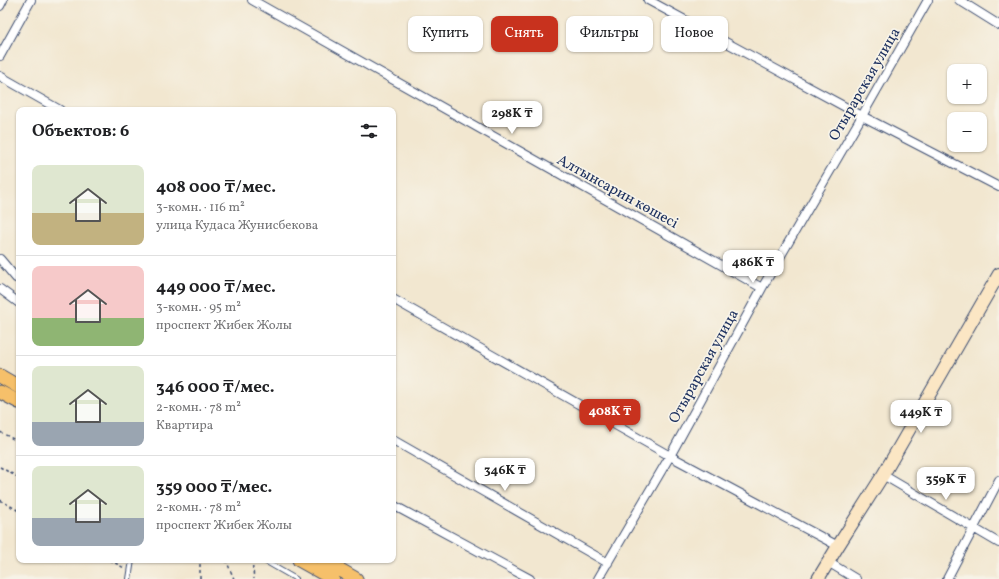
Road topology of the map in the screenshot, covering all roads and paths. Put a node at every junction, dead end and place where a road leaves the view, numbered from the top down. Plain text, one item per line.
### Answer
1 (3, 0) edge
2 (31, 0) edge
3 (252, 0) edge
4 (648, 0) edge
5 (928, 0) edge
6 (959, 0) edge
7 (0, 6) edge
8 (999, 25) edge
9 (0, 56) edge
10 (0, 76) edge
11 (55, 107) edge
12 (862, 116) junction
13 (999, 187) edge
14 (0, 259) edge
15 (999, 274) edge
16 (16, 276) edge
17 (762, 288) junction
18 (0, 289) edge
19 (16, 301) edge
20 (396, 301) edge
21 (0, 376) edge
22 (16, 385) edge
23 (0, 392) edge
24 (16, 400) edge
25 (0, 432) edge
26 (16, 440) edge
27 (396, 442) edge
28 (670, 456) junction
29 (0, 467) edge
30 (16, 476) edge
31 (883, 476) junction
32 (999, 480) edge
33 (0, 500) edge
34 (396, 507) edge
35 (16, 508) edge
36 (974, 529) junction
37 (999, 543) edge
38 (838, 546) junction
39 (828, 562) junction
40 (116, 563) edge
41 (131, 563) edge
42 (200, 563) edge
43 (227, 563) edge
44 (252, 563) edge
45 (268, 563) edge
46 (305, 563) edge
47 (328, 563) edge
48 (608, 563) junction
49 (129, 570) junction
50 (129, 579) edge
51 (200, 579) edge
52 (234, 579) edge
53 (254, 579) edge
54 (296, 579) edge
55 (334, 579) edge
56 (356, 579) edge
57 (530, 579) edge
58 (598, 579) edge
59 (818, 579) edge
60 (856, 579) edge
61 (947, 579) edge

1 - 7 street
2 - 9 street
3 - 17 street, Алтынсарин көшесі
4 - 12 street
5 - 12 street, Отырарская улица
6 - 8 street
10 - 11 street
12 - 13 street
12 - 17 street, Отырарская улица
14 - 16 street
15 - 31 main road
17 - 28 street, Отырарская улица
18 - 19 street
20 - 28 street
21 - 22 main road
23 - 24 main road
25 - 26 path
27 - 48 street
28 - 38 street
28 - 48 street, Отырарская улица
29 - 30 path
31 - 36 street
31 - 38 main road
32 - 36 street
33 - 35 path
34 - 57 street
36 - 37 street
36 - 61 street
38 - 39 main road
39 - 59 main road
39 - 60 street
40 - 49 path
41 - 49 lane
42 - 51 path
43 - 52 path
44 - 53 path
45 - 54 lane
46 - 55 main road
47 - 56 main road
48 - 58 street, Отырарская улица
49 - 50 lane

